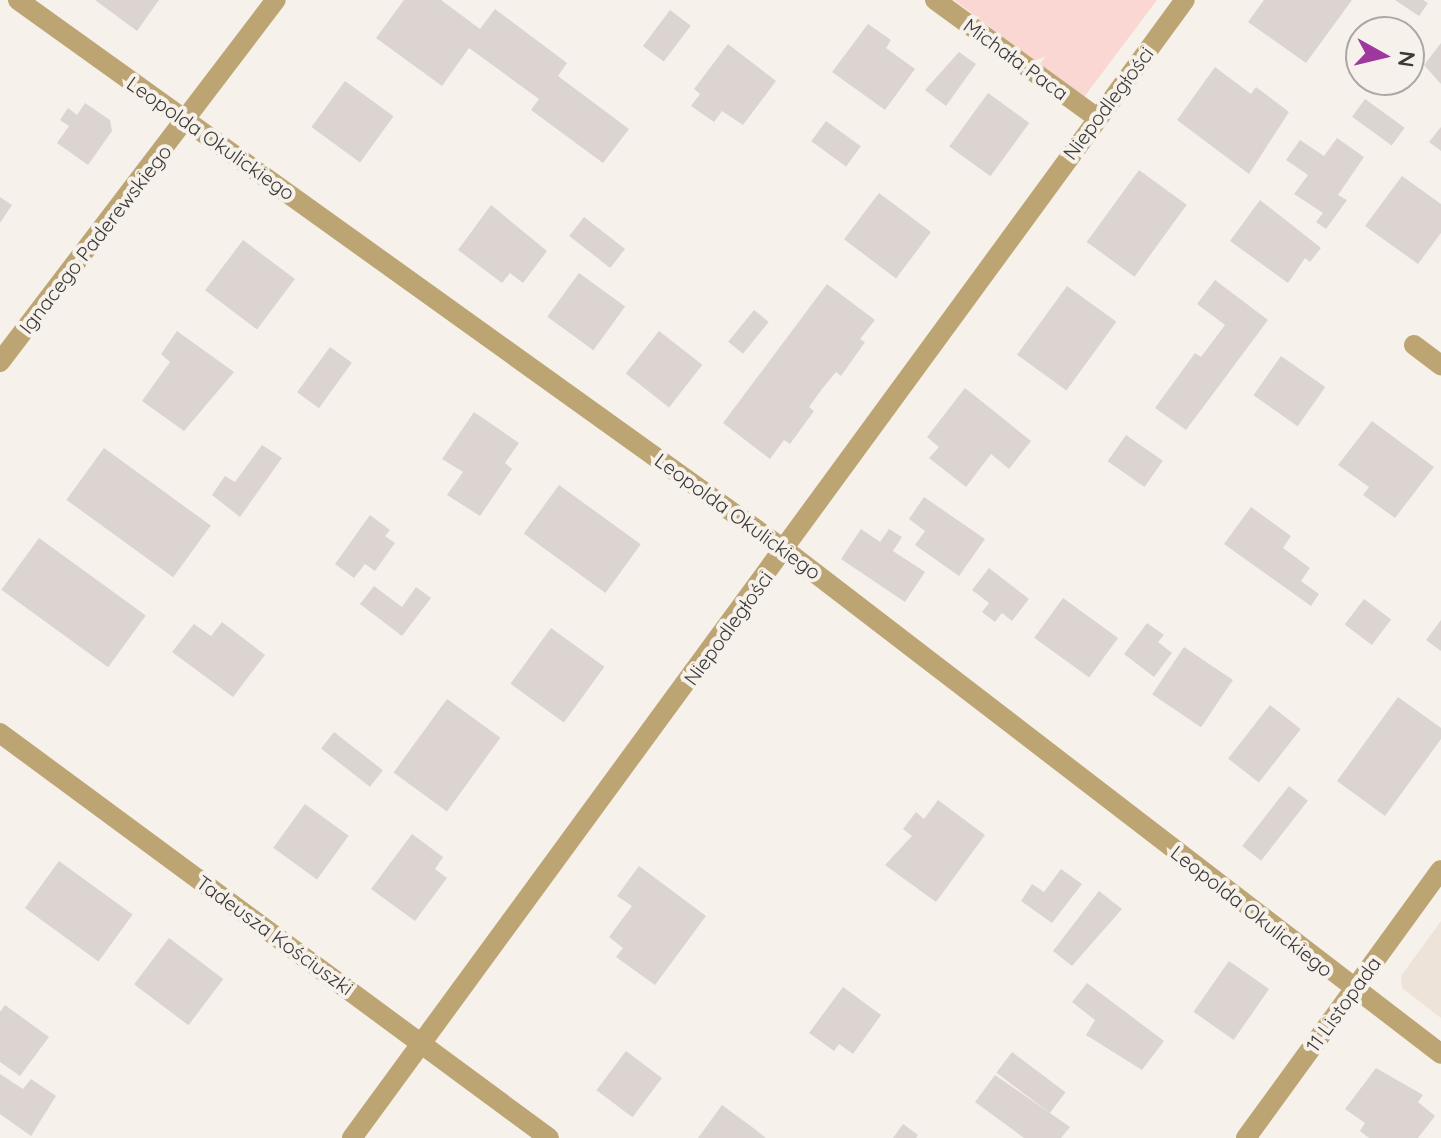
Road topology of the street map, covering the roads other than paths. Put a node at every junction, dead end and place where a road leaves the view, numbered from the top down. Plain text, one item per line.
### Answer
1 (18, 0) edge
2 (276, 0) edge
3 (935, 0) edge
4 (1185, 0) edge
5 (1096, 117) junction
6 (187, 119) junction
7 (1414, 345) dead end
8 (0, 362) edge
9 (1441, 365) edge
10 (785, 550) junction
11 (0, 733) edge
12 (1441, 870) edge
13 (1354, 989) junction
14 (425, 1044) junction
15 (1441, 1054) edge
16 (352, 1138) edge
17 (549, 1138) edge
18 (1246, 1138) edge

1 - 6 street, Leopolda Okulickiego
2 - 6 street, Ignacego Paderewskiego
3 - 5 street, Michała Paca
4 - 5 street, Niepodległości
5 - 10 street, Niepodległości
6 - 8 street, Ignacego Paderewskiego
6 - 10 street, Leopolda Okulickiego
7 - 9 street
10 - 13 street, Leopolda Okulickiego
10 - 14 street, Niepodległości
11 - 14 street, Tadeusza Kościuszki
12 - 13 street, 11 Listopada
13 - 15 street, Leopolda Okulickiego
13 - 18 street, 11 Listopada
14 - 16 street, Niepodległości
14 - 17 street, Tadeusza Kościuszki

